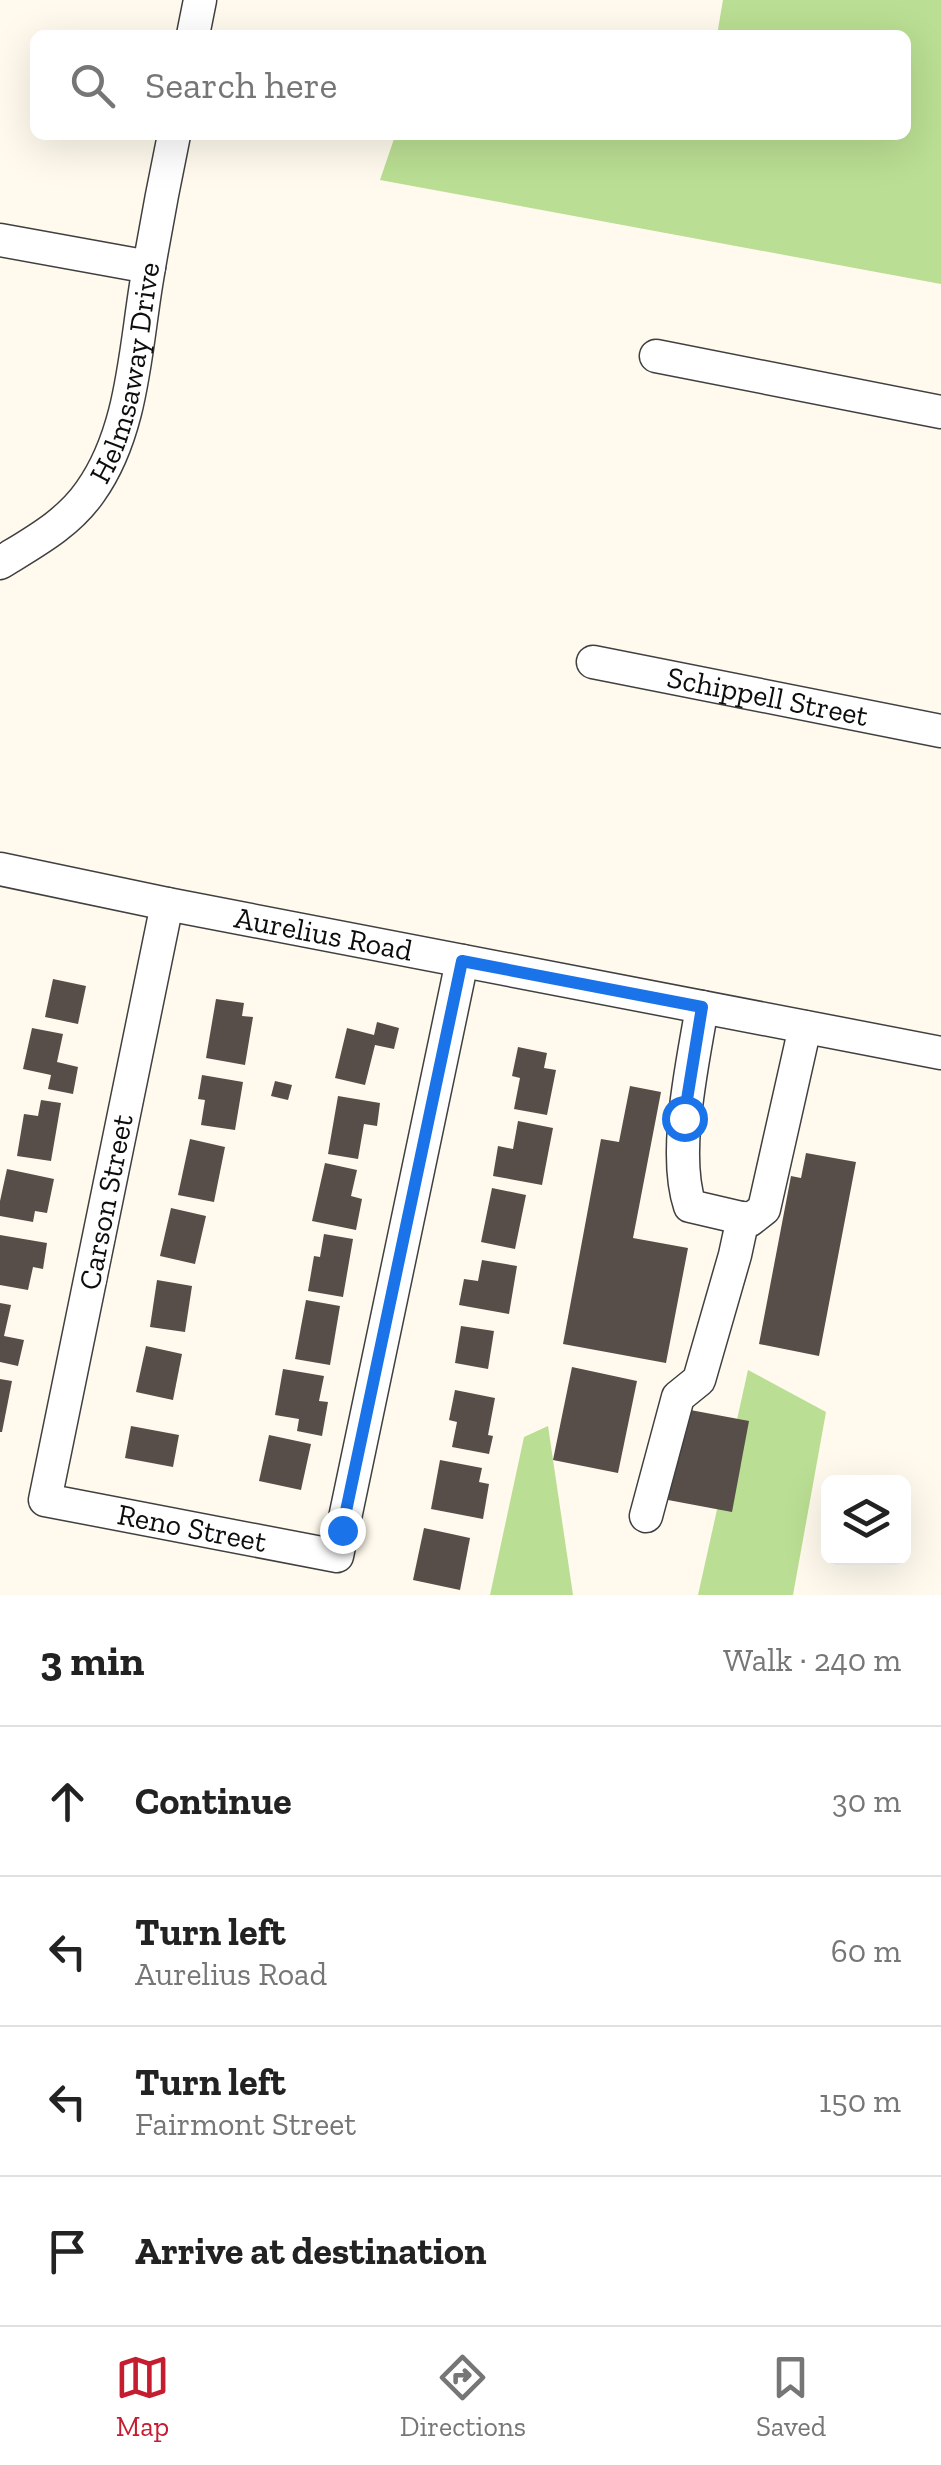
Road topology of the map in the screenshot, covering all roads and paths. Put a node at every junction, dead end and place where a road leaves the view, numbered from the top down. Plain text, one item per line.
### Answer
1 (200, 0) edge
2 (194, 30) edge
3 (173, 140) edge
4 (0, 240) edge
5 (149, 268) junction
6 (656, 356) dead end
7 (941, 412) edge
8 (0, 563) edge
9 (593, 662) dead end
10 (941, 731) edge
11 (0, 869) edge
12 (166, 904) junction
13 (462, 961) junction
14 (702, 1007) junction
15 (806, 1027) junction
16 (941, 1053) edge
17 (744, 1218) junction
18 (46, 1500) joint
19 (646, 1516) dead end

1 - 2 street
3 - 5 street, Helmsaway Drive
4 - 5 street
5 - 8 street, Helmsaway Drive
6 - 7 street
9 - 10 street, Schippell Street
11 - 12 street, Aurelius Road
12 - 13 street, Aurelius Road
12 - 18 street, Carson Street
13 - 14 street, Aurelius Road
13 - 18 street, Reno Street
14 - 15 street, Aurelius Road
14 - 17 street
15 - 16 street, Aurelius Road
15 - 17 street
17 - 19 street

